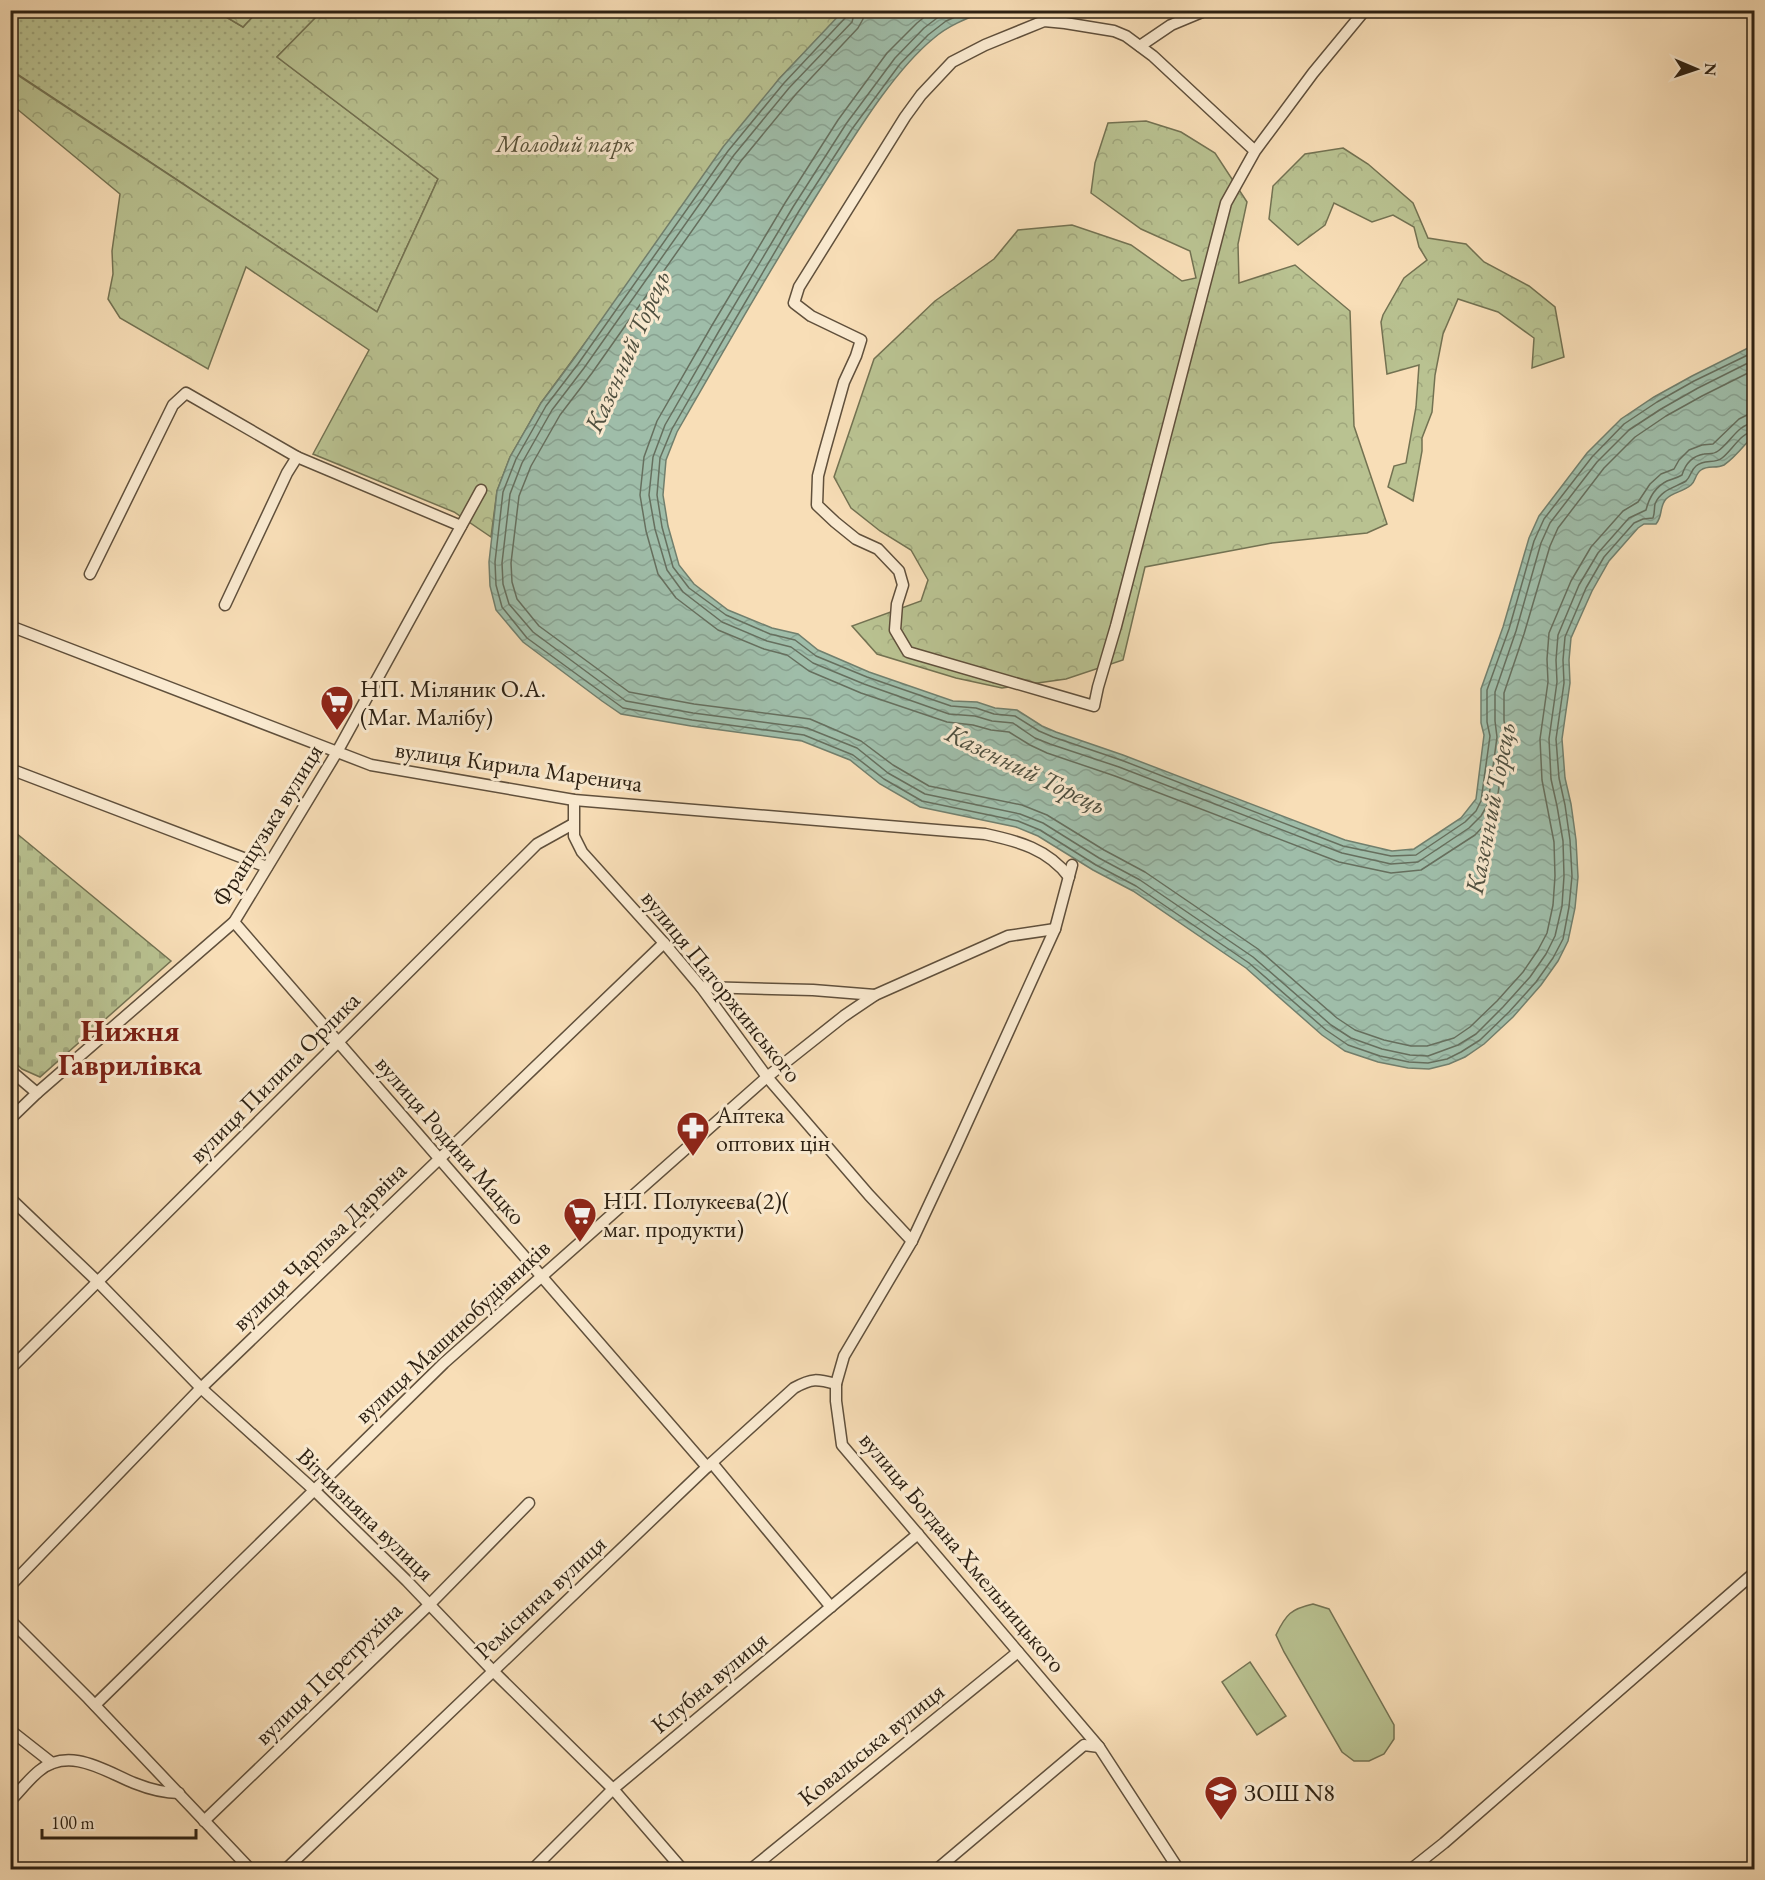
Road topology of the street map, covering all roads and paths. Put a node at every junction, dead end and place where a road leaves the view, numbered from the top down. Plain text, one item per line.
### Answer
1 (1207, 10) edge
2 (1365, 10) edge
3 (1140, 46) junction
4 (1255, 151) junction
5 (297, 457) junction
6 (481, 490) dead end
7 (461, 526) junction
8 (90, 574) dead end
9 (225, 605) dead end
10 (10, 627) edge
11 (338, 752) junction
12 (10, 769) edge
13 (574, 800) junction
14 (573, 824) junction
15 (1072, 866) dead end
16 (267, 867) junction
17 (1069, 877) junction
18 (234, 922) junction
19 (1055, 929) junction
20 (664, 943) junction
21 (701, 987) junction
22 (875, 995) junction
23 (338, 1042) junction
24 (10, 1070) edge
25 (767, 1077) junction
26 (37, 1093) junction
27 (10, 1119) edge
28 (440, 1159) junction
29 (10, 1198) edge
30 (912, 1241) junction
31 (541, 1276) junction
32 (98, 1282) junction
33 (10, 1369) edge
34 (836, 1384) junction
35 (201, 1388) junction
36 (709, 1465) junction
37 (314, 1490) junction
38 (529, 1503) dead end
39 (918, 1534) junction
40 (1755, 1573) edge
41 (10, 1586) edge
42 (430, 1604) junction
43 (831, 1607) junction
44 (10, 1620) edge
45 (1018, 1652) junction
46 (493, 1671) junction
47 (95, 1705) junction
48 (10, 1730) edge
49 (1099, 1747) junction
50 (52, 1763) junction
51 (613, 1789) junction
52 (179, 1793) junction
53 (10, 1801) edge
54 (204, 1821) junction
55 (251, 1869) edge
56 (285, 1869) edge
57 (532, 1869) edge
58 (683, 1869) edge
59 (750, 1869) edge
60 (936, 1869) edge
61 (1179, 1869) edge
62 (1410, 1869) edge

1 - 3 street
2 - 4 street
3 - 4 street
3 - 4 street
5 - 7 street
5 - 8 street
5 - 9 street
6 - 7 street, Французька вулиця
7 - 11 street, Французька вулиця
10 - 11 street, вулиця Кирила Маренича
11 - 13 street, вулиця Кирила Маренича
11 - 16 street, Французька вулиця
12 - 16 street
13 - 14 street, вулиця Паторжинського
13 - 17 street, вулиця Кирила Маренича
14 - 20 street, вулиця Паторжинського
14 - 23 street, вулиця Пилипа Орлика
15 - 17 street, вулиця Богдана Хмельницького
16 - 18 street, Французька вулиця
17 - 19 street, вулиця Богдана Хмельницького
18 - 23 street, вулиця Родини Мацко
18 - 26 street, Французька вулиця
19 - 22 street, вулиця Машинобудівників
19 - 30 street, вулиця Богдана Хмельницького
20 - 21 street, вулиця Паторжинського
20 - 28 street, вулиця Чарльза Дарвіна
21 - 22 street
21 - 25 street, вулиця Паторжинського
22 - 25 street, вулиця Машинобудівників
23 - 28 street, вулиця Родини Мацко
23 - 32 street, вулиця Пилипа Орлика
24 - 26 street
25 - 30 street, вулиця Паторжинського
25 - 31 street, вулиця Машинобудівників
26 - 27 street, Французька вулиця
28 - 31 street, вулиця Родини Мацко
28 - 35 street, вулиця Чарльза Дарвіна
29 - 32 street, Вітчизняна вулиця
30 - 34 street, вулиця Богдана Хмельницького
31 - 36 street, вулиця Родини Мацко
31 - 37 street, вулиця Машинобудівників
32 - 33 street, вулиця Пилипа Орлика
32 - 35 street, Вітчизняна вулиця
34 - 36 street, Реміснича вулиця
34 - 39 street, вулиця Богдана Хмельницького
35 - 37 street, Вітчизняна вулиця
35 - 41 street, вулиця Чарльза Дарвіна
36 - 43 street, вулиця Родини Мацко
36 - 46 street, Реміснича вулиця
37 - 42 street, Вітчизняна вулиця
37 - 47 street, вулиця Машинобудівників
38 - 42 street, вулиця Перетрухіна
39 - 43 street, Клубна вулиця
39 - 45 street, вулиця Богдана Хмельницького
40 - 62 street
42 - 46 street, Вітчизняна вулиця
42 - 54 street, вулиця Перетрухіна
43 - 51 street, Клубна вулиця
44 - 47 street
45 - 49 street, вулиця Богдана Хмельницького
45 - 59 street, Ковальська вулиця
46 - 51 street, Вітчизняна вулиця
46 - 56 street, Реміснича вулиця
47 - 52 street
48 - 50 street
49 - 60 street
49 - 61 street, вулиця Богдана Хмельницького
50 - 52 street
50 - 53 street
51 - 57 street, Клубна вулиця
51 - 58 street, Вітчизняна вулиця
52 - 54 street
54 - 55 street

